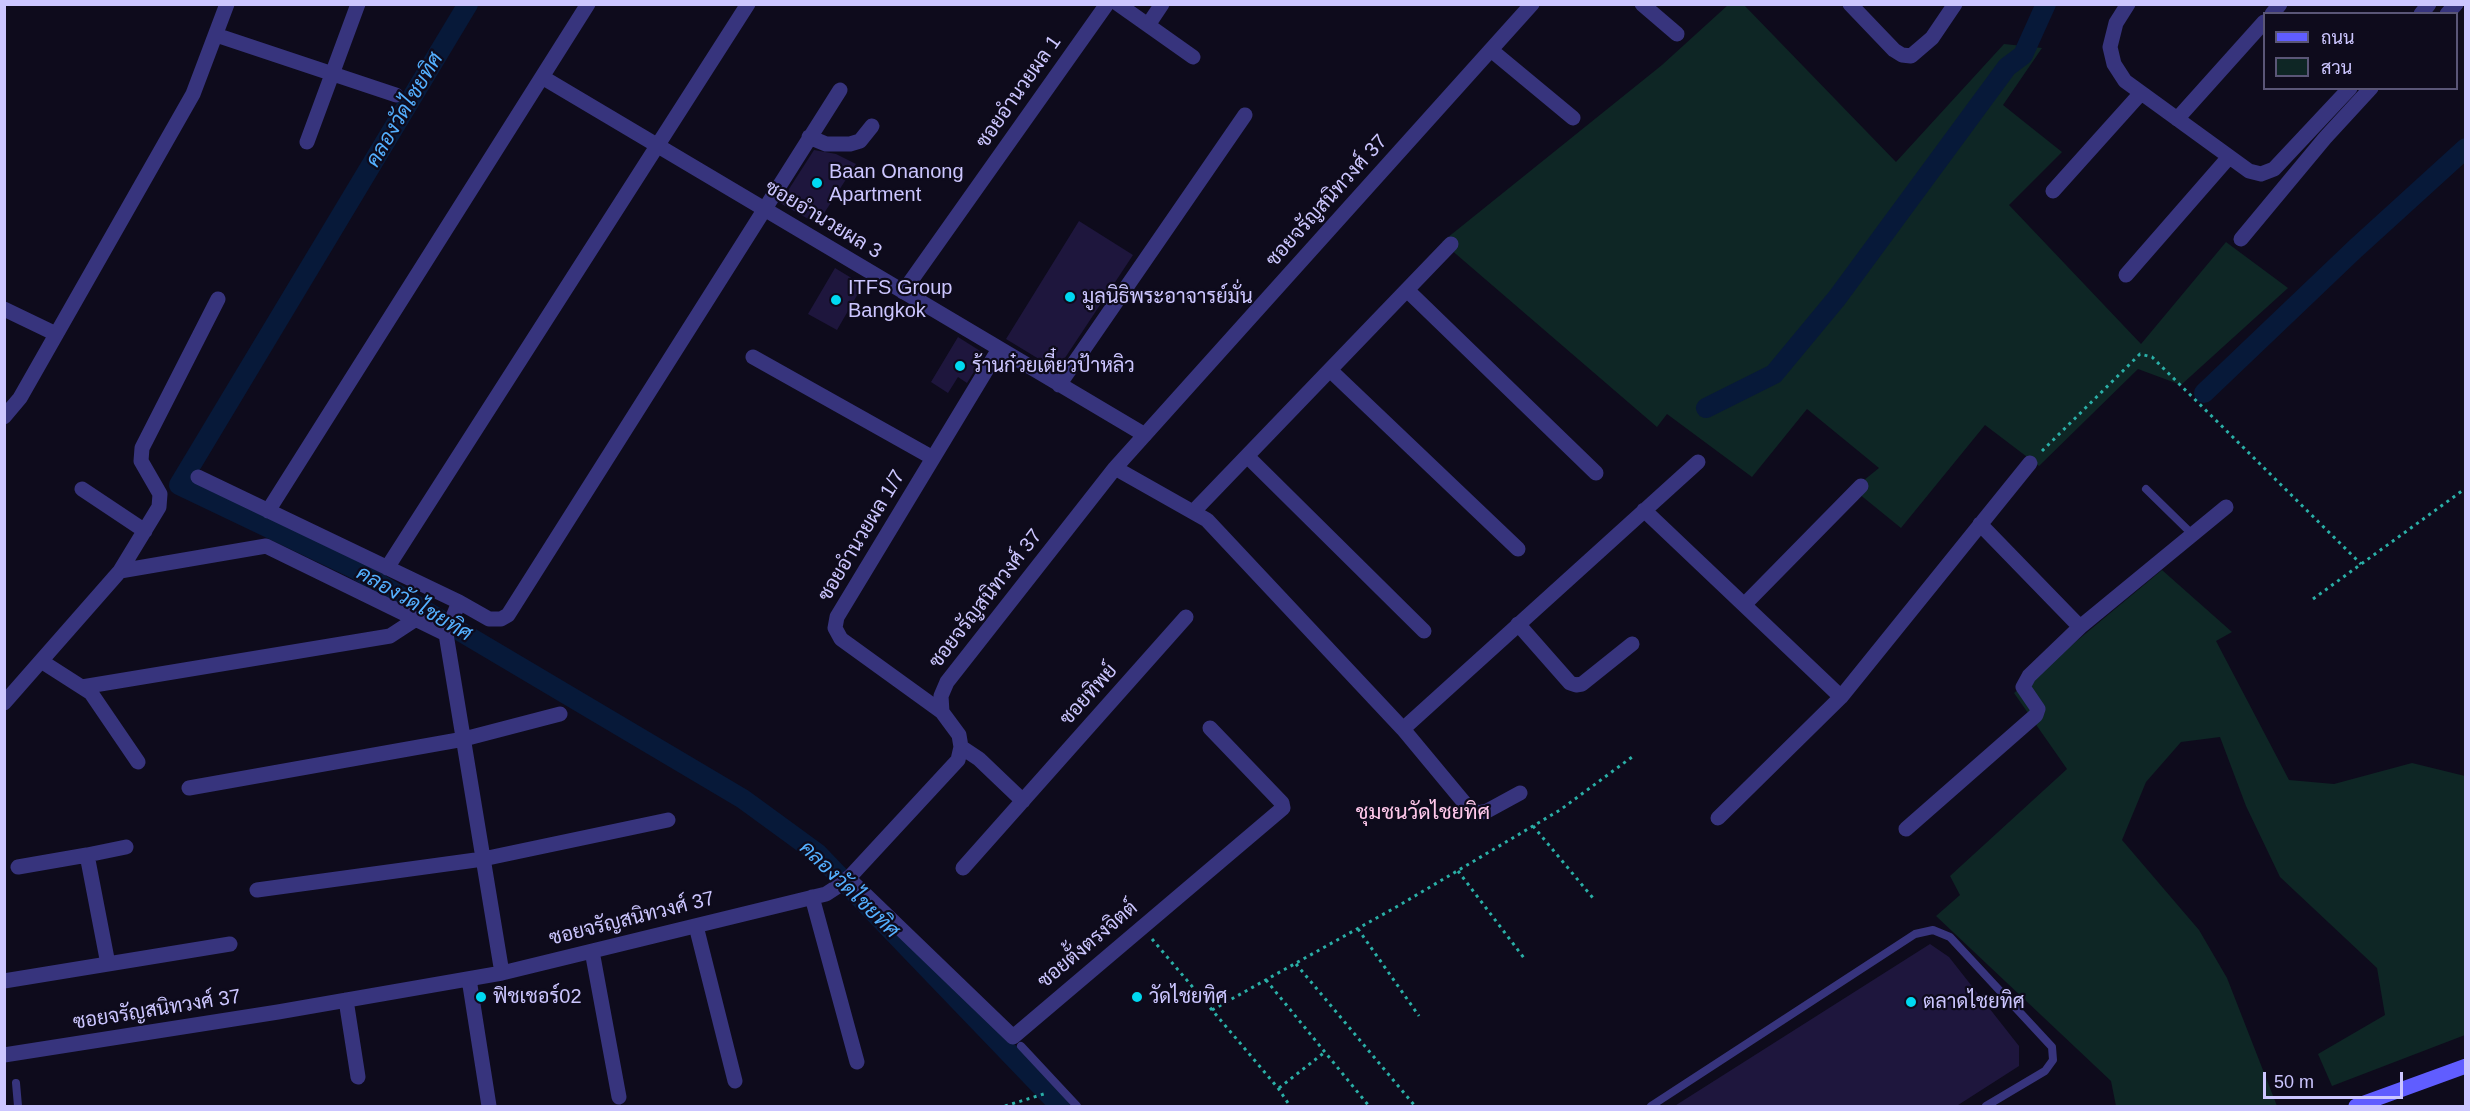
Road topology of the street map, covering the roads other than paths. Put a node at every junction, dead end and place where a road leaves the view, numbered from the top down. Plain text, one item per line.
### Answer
1 (227, 4) edge
2 (358, 4) edge
3 (588, 4) edge
4 (748, 4) edge
5 (1107, 4) edge
6 (1118, 4) edge
7 (1162, 4) edge
8 (1532, 4) edge
9 (1642, 4) edge
10 (1850, 4) edge
11 (1955, 4) edge
12 (2128, 4) edge
13 (2263, 24) edge
14 (1148, 25) junction
15 (1677, 34) dead end
16 (216, 35) junction
17 (1491, 50) junction
18 (1193, 57) dead end
19 (332, 74) junction
20 (542, 77) junction
21 (840, 90) dead end
22 (2348, 90) edge
23 (2369, 90) edge
24 (2141, 93) junction
25 (396, 95) dead end
26 (1245, 115) dead end
27 (1573, 118) dead end
28 (2177, 119) junction
29 (872, 126) dead end
30 (809, 137) junction
31 (307, 142) dead end
32 (657, 146) junction
33 (2229, 157) junction
34 (2053, 191) dead end
35 (764, 209) junction
36 (2241, 239) dead end
37 (1451, 244) dead end
38 (2126, 275) dead end
39 (1407, 290) junction
40 (903, 292) junction
41 (218, 299) dead end
42 (4, 309) edge
43 (56, 334) junction
44 (999, 349) junction
45 (753, 357) dead end
46 (1330, 370) junction
47 (1059, 385) junction
48 (4, 417) edge
49 (1144, 435) junction
50 (1247, 456) junction
51 (933, 458) junction
52 (1698, 462) dead end
53 (2030, 463) road end
54 (1115, 468) junction
55 (1596, 472) dead end
56 (198, 477) dead end
57 (1861, 486) dead end
58 (82, 489) dead end
59 (2146, 489) dead end
60 (2226, 507) dead end
61 (1644, 510) junction
62 (268, 511) junction
63 (1194, 511) junction
64 (1980, 524) junction
65 (145, 531) junction
66 (2193, 535) junction
67 (1518, 549) dead end
68 (387, 568) junction
69 (120, 571) junction
70 (459, 602) junction
71 (1744, 605) junction
72 (1186, 617) dead end
73 (416, 619) junction
74 (1518, 624) junction
75 (2080, 627) junction
76 (449, 628) junction
77 (1424, 631) dead end
78 (1632, 644) dead end
79 (41, 661) junction
80 (82, 687) junction
81 (1841, 697) junction
82 (4, 703) edge
83 (942, 712) junction
84 (560, 714) dead end
85 (1210, 728) dead end
86 (1403, 729) junction
87 (464, 739) junction
88 (961, 747) junction
89 (138, 762) dead end
90 (189, 788) dead end
91 (1520, 793) dead end
92 (1023, 801) junction
93 (1718, 818) dead end
94 (668, 820) dead end
95 (1906, 829) dead end
96 (126, 847) dead end
97 (87, 855) junction
98 (483, 859) junction
99 (18, 867) dead end
100 (963, 868) dead end
101 (847, 880) junction
102 (257, 890) dead end
103 (819, 895) junction
104 (696, 926) junction
105 (230, 944) dead end
106 (591, 951) junction
107 (108, 964) junction
108 (502, 973) junction
109 (469, 979) junction
110 (4, 981) edge
111 (346, 1000) junction
112 (1021, 1046) dead end
113 (4, 1054) edge
114 (857, 1062) dead end
115 (2466, 1066) edge
116 (358, 1077) dead end
117 (735, 1081) dead end
118 (16, 1083) dead end
119 (619, 1097) dead end
120 (489, 1106) edge
121 (18, 1107) edge
122 (1077, 1107) edge
123 (1651, 1107) edge
124 (1986, 1107) edge
125 (2356, 1107) edge

1 - 16 street
2 - 19 street
3 - 20 street
4 - 32 street
5 - 40 street, ซอยอำนวยผล 1
6 - 14 street
7 - 14 street
8 - 17 street, ซอยจรัญสนิทวงศ์ 37
9 - 15 street
10 - 11 street
12 - 24 street
13 - 28 street
14 - 18 street
16 - 19 street
16 - 43 street
17 - 27 street
17 - 49 street, ซอยจรัญสนิทวงศ์ 37
19 - 25 street
19 - 31 street
20 - 32 street, ซอยอำนวยผล 3
20 - 62 street
21 - 30 street
22 - 33 street
23 - 36 street
24 - 28 street
24 - 34 street
26 - 47 street
28 - 33 street
29 - 30 street
30 - 35 street
32 - 35 street, ซอยอำนวยผล 3
32 - 68 street
33 - 38 street
35 - 40 street, ซอยอำนวยผล 3
35 - 70 street
37 - 39 street
39 - 46 street
39 - 55 street
40 - 44 street, ซอยอำนวยผล 3
41 - 65 street
42 - 43 street
43 - 48 street
44 - 47 street, ซอยอำนวยผล 3
44 - 51 street, ซอยอำนวยผล 1/7
45 - 51 street
46 - 50 street
46 - 67 street
47 - 49 street, ซอยอำนวยผล 3
49 - 54 street, ซอยจรัญสนิทวงศ์ 37
50 - 63 street
50 - 77 street
51 - 83 street, ซอยอำนวยผล 1/7
52 - 61 street
53 - 64 street
54 - 63 street
54 - 83 street, ซอยจรัญสนิทวงศ์ 37
56 - 62 street
57 - 71 street
58 - 65 street
59 - 66 lane
60 - 66 street
61 - 71 street
61 - 74 street
62 - 68 street
63 - 86 street
64 - 75 street
64 - 81 street
65 - 69 street
66 - 75 street
68 - 70 street
69 - 73 street
69 - 79 street
70 - 76 street
71 - 81 street
72 - 92 street, ซอยทิพย์
73 - 76 street
73 - 80 street
74 - 78 street
74 - 86 street
75 - 95 street
76 - 87 street
79 - 80 street
79 - 82 street
80 - 89 street
81 - 93 street
83 - 88 street
84 - 87 street
85 - 101 street, ซอยตั้งตรงจิตต์
86 - 91 street
87 - 90 street
87 - 98 street
88 - 92 street
88 - 101 street, ซอยจรัญสนิทวงศ์ 37
92 - 100 street, ซอยทิพย์
94 - 98 street
96 - 97 street
97 - 99 street
97 - 107 street
98 - 102 street
98 - 108 street
101 - 103 street, ซอยจรัญสนิทวงศ์ 37
103 - 104 street, ซอยจรัญสนิทวงศ์ 37
103 - 114 street
104 - 106 street, ซอยจรัญสนิทวงศ์ 37
104 - 117 street
105 - 107 street
106 - 108 street, ซอยจรัญสนิทวงศ์ 37
106 - 119 street
107 - 110 street
108 - 109 street, ซอยจรัญสนิทวงศ์ 37
109 - 111 street, ซอยจรัญสนิทวงศ์ 37
109 - 120 street
111 - 113 street, ซอยจรัญสนิทวงศ์ 37
111 - 116 street
112 - 122 lane
115 - 125 main road
118 - 121 lane
123 - 124 lane

